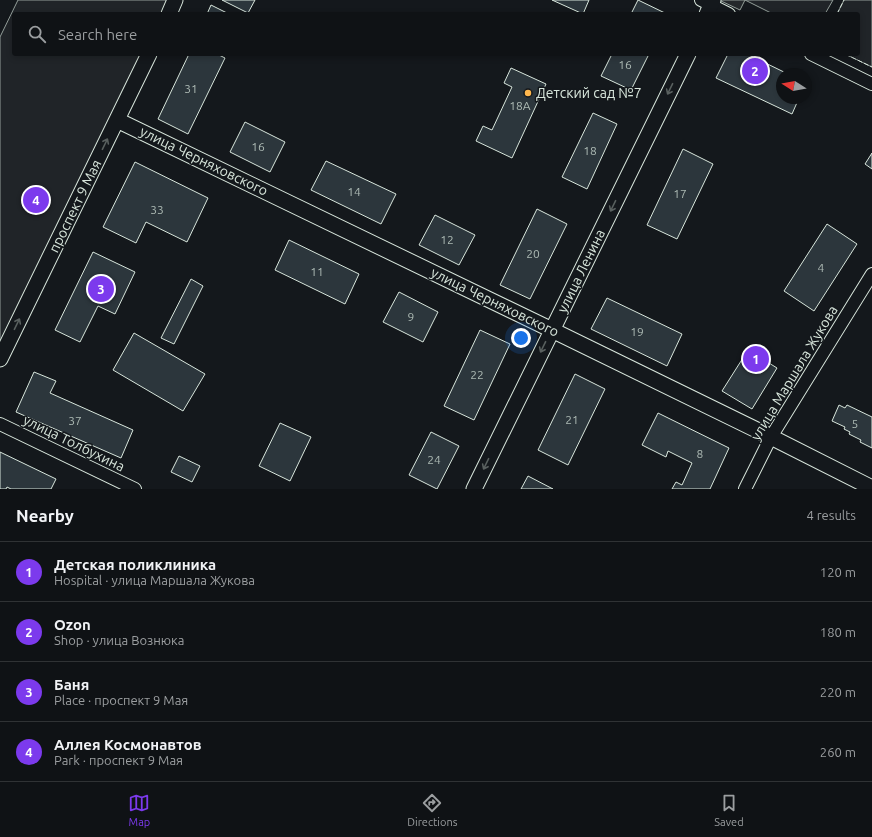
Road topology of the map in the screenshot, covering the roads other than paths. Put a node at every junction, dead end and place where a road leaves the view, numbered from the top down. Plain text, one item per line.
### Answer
1 (175, 0) edge
2 (708, 5) edge
3 (169, 12) edge
4 (725, 12) edge
5 (148, 56) edge
6 (687, 56) edge
7 (815, 56) edge
8 (872, 84) edge
9 (117, 120) junction
10 (872, 274) edge
11 (552, 330) junction
12 (0, 359) edge
13 (0, 424) edge
14 (771, 437) junction
15 (872, 488) edge
16 (135, 489) edge
17 (474, 489) edge
18 (745, 489) edge

1 - 3 street
2 - 4 street
5 - 9 street, проспект 9 Мая
6 -> 11 street, улица Ленина
7 - 8 street
9 - 11 street, улица Черняховского
12 -> 9 street, проспект 9 Мая
10 - 14 street, улица Маршала Жукова
11 - 14 street, улица Черняховского
11 -> 17 street, улица Ленина
13 - 16 street, улица Толбухина
14 - 15 street, улица Черняховского
14 - 18 street, улица Маршала Жукова

